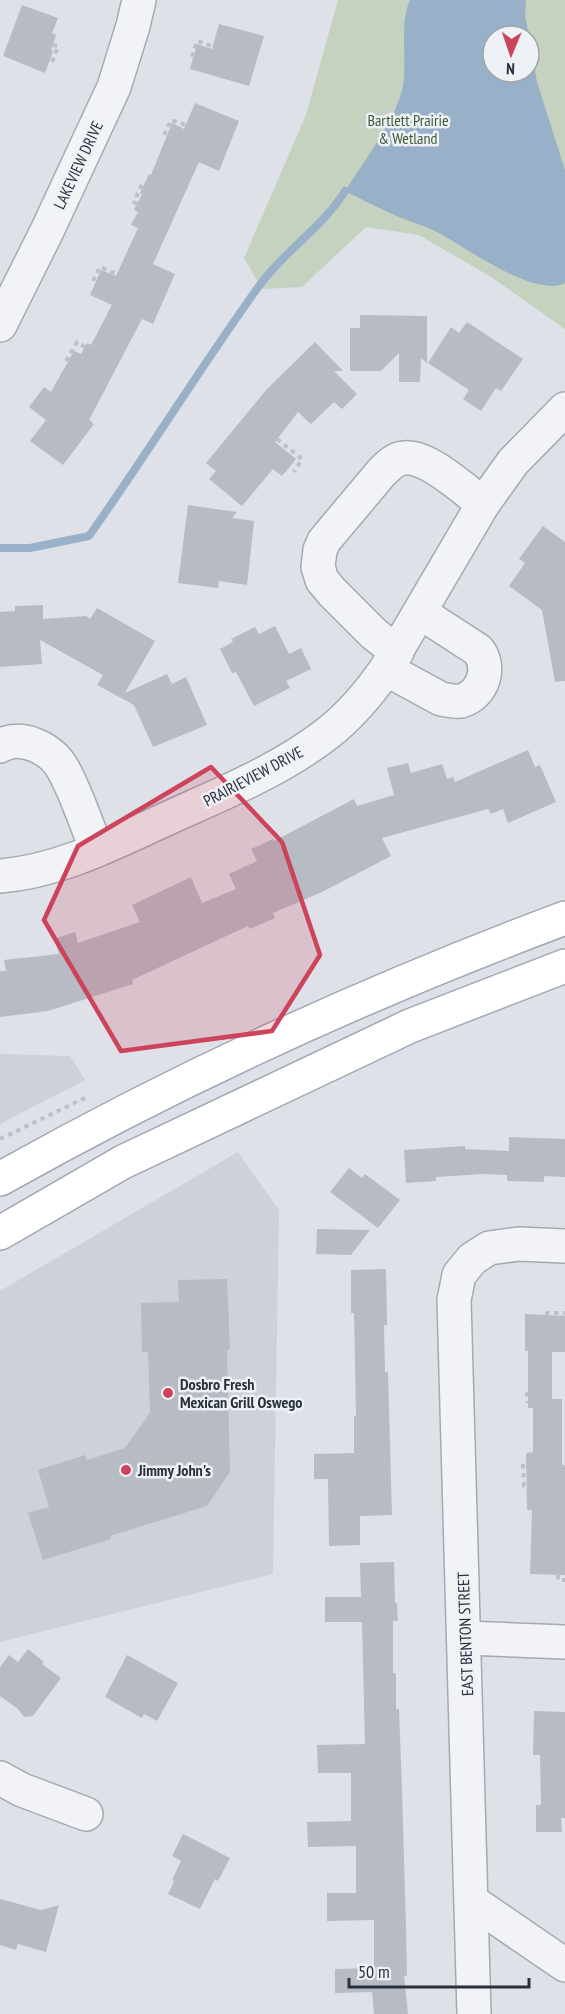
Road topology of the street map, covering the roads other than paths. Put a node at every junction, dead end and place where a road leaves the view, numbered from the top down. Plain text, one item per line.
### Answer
1 (139, 0) edge
2 (0, 325) edge
3 (565, 409) edge
4 (483, 504) junction
5 (421, 613) junction
6 (392, 661) junction
7 (0, 746) edge
8 (97, 850) junction
9 (0, 876) edge
10 (565, 918) edge
11 (565, 966) edge
12 (0, 1179) edge
13 (0, 1233) edge
14 (565, 1246) edge
15 (465, 1638) junction
16 (565, 1642) edge
17 (0, 1778) edge
18 (86, 1814) dead end
19 (472, 1902) junction
20 (565, 1965) edge
21 (474, 2014) edge

1 - 2 street, LAKEVIEW DRIVE
3 - 4 street, PRAIRIEVIEW DRIVE
4 - 5 street, PRAIRIEVIEW DRIVE
4 - 6 street
5 - 6 street, PRAIRIEVIEW DRIVE
5 - 6 street
6 - 8 street, PRAIRIEVIEW DRIVE
7 - 8 street
8 - 9 street, PRAIRIEVIEW DRIVE
10 - 12 main road
11 - 13 main road
14 - 15 street, EAST BENTON STREET
15 - 16 street
15 - 19 street, EAST BENTON STREET
17 - 18 street
19 - 20 street
19 - 21 street, EAST BENTON STREET

